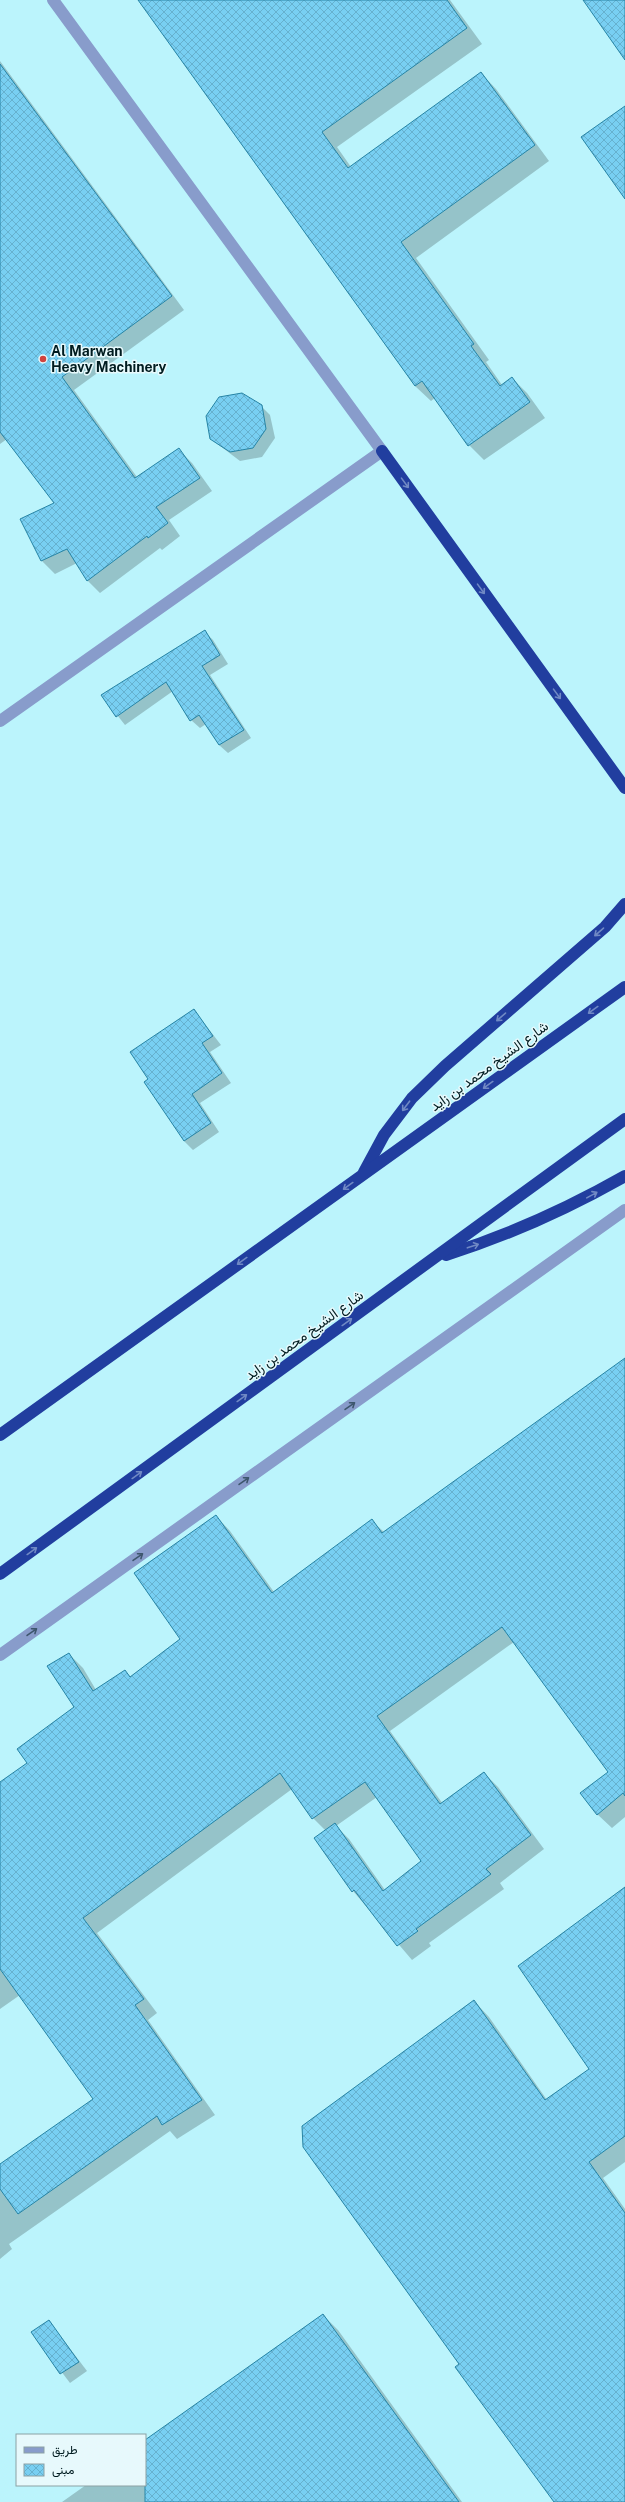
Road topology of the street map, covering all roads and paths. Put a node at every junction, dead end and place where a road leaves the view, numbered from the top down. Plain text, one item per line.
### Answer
1 (53, 0) edge
2 (382, 452) junction
3 (0, 721) edge
4 (625, 788) edge
5 (625, 904) edge
6 (625, 987) edge
7 (625, 1119) edge
8 (363, 1175) junction
9 (625, 1176) edge
10 (625, 1210) edge
11 (435, 1258) junction
12 (0, 1435) edge
13 (0, 1574) edge
14 (0, 1655) edge

1 - 2 street
2 - 3 street
2 -> 4 highway
5 -> 8 highway
6 -> 8 highway, شارع الشيخ محمد بن زايد
7 - 11 highway, شارع الشيخ محمد بن زايد
8 -> 12 highway, شارع الشيخ محمد بن زايد
11 -> 9 highway
14 -> 10 street
13 -> 11 highway, شارع الشيخ محمد بن زايد

